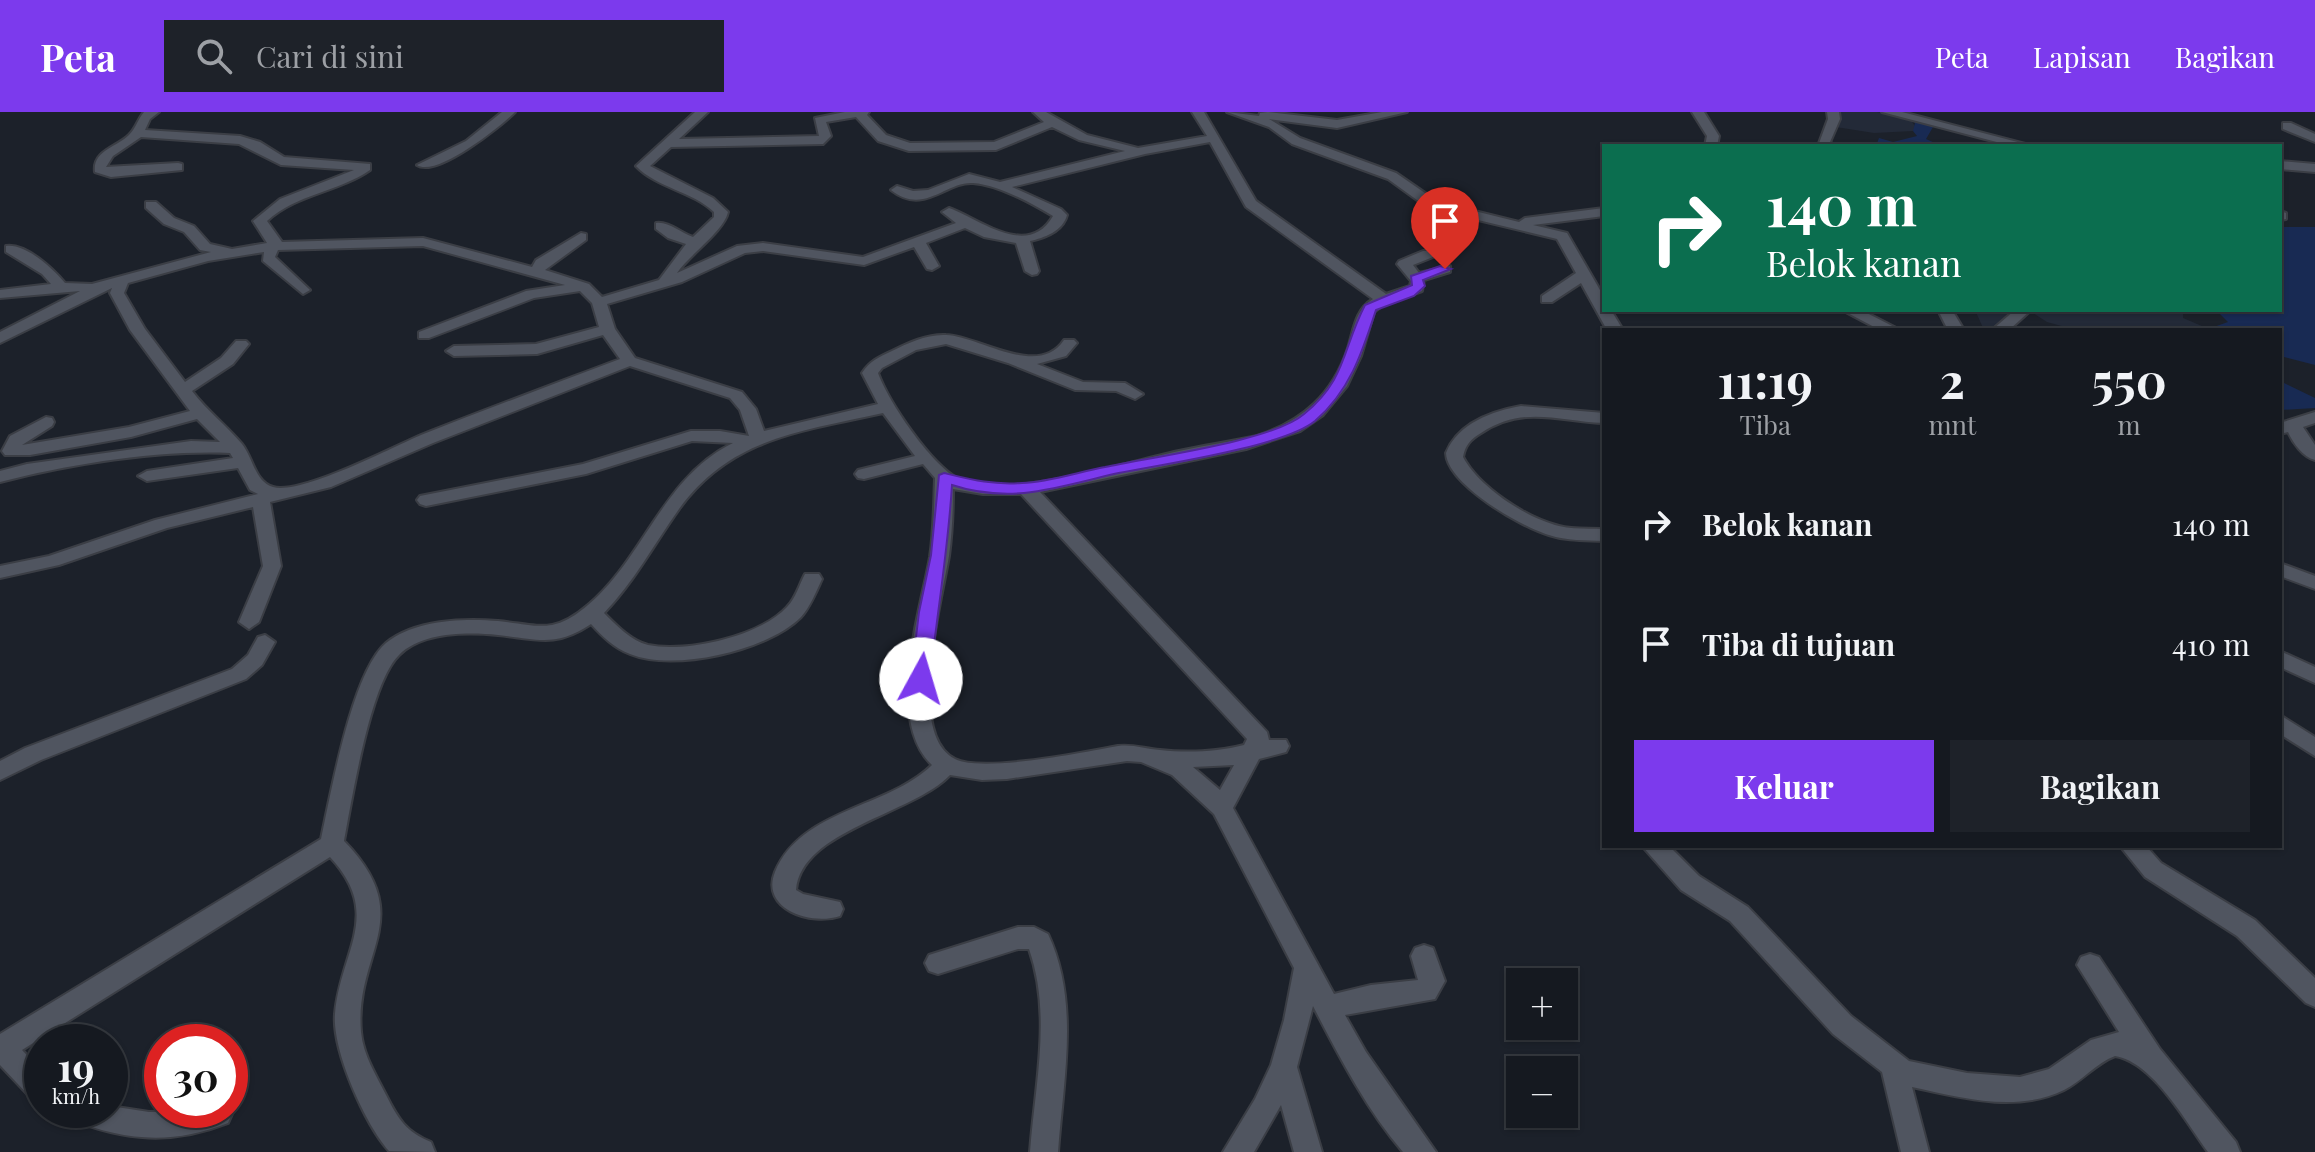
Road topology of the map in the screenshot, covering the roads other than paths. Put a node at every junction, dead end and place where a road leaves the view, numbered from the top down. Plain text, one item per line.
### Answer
1 (153, 112) edge
2 (509, 112) edge
3 (702, 112) edge
4 (861, 112) edge
5 (1039, 112) edge
6 (1198, 112) edge
7 (1234, 112) edge
8 (1401, 112) edge
9 (1698, 112) edge
10 (1833, 112) edge
11 (1888, 112) edge
12 (1052, 123) junction
13 (2287, 126) dead end
14 (138, 133) junction
15 (1214, 138) junction
16 (2315, 138) edge
17 (669, 143) junction
18 (1711, 144) edge
19 (1823, 144) edge
20 (2019, 144) edge
21 (1145, 150) junction
22 (423, 165) dead end
23 (2282, 165) edge
24 (178, 167) dead end
25 (2315, 168) edge
26 (1000, 186) junction
27 (897, 190) dead end
28 (151, 205) dead end
29 (949, 212) dead end
30 (1602, 212) edge
31 (1513, 222) junction
32 (965, 224) junction
33 (375, 226) dead end
34 (661, 226) dead end
35 (581, 237) dead end
36 (1022, 239) junction
37 (374, 242) junction
38 (694, 242) junction
39 (918, 242) junction
40 (11, 249) dead end
41 (231, 251) junction
42 (271, 252) junction
43 (1428, 254) dead end
44 (932, 266) dead end
45 (256, 269) dead end
46 (1445, 269) dead end
47 (537, 271) junction
48 (1032, 271) dead end
49 (1585, 274) junction
50 (1416, 278) junction
51 (122, 280) junction
52 (665, 282) junction
53 (61, 287) junction
54 (584, 287) junction
55 (303, 290) dead end
56 (87, 291) junction
57 (0, 294) edge
58 (1547, 299) dead end
59 (1385, 300) junction
60 (599, 302) junction
61 (1602, 306) edge
62 (1853, 312) edge
63 (2022, 312) edge
64 (1888, 328) edge
65 (2002, 328) edge
66 (607, 329) junction
67 (424, 335) dead end
68 (0, 338) edge
69 (1069, 343) dead end
70 (241, 344) dead end
71 (454, 351) dead end
72 (1014, 360) junction
73 (629, 361) junction
74 (185, 389) junction
75 (1135, 394) dead end
76 (887, 407) junction
77 (200, 413) junction
78 (2315, 417) edge
79 (1602, 418) edge
80 (46, 422) dead end
81 (2287, 427) edge
82 (753, 440) junction
83 (240, 455) junction
84 (2315, 455) edge
85 (927, 458) junction
86 (864, 474) dead end
87 (147, 476) dead end
88 (0, 477) edge
89 (944, 478) junction
90 (1026, 488) junction
91 (288, 494) junction
92 (426, 500) dead end
93 (261, 501) junction
94 (1602, 535) edge
95 (2282, 570) edge
96 (0, 572) edge
97 (812, 579) dead end
98 (2315, 583) edge
99 (591, 612) junction
100 (249, 622) dead end
101 (265, 642) dead end
102 (2282, 659) edge
103 (2315, 676) edge
104 (2282, 724) edge
105 (1278, 746) dead end
106 (2315, 748) edge
107 (1254, 753) junction
108 (1158, 757) junction
109 (945, 765) junction
110 (0, 771) edge
111 (1222, 808) junction
112 (332, 844) junction
113 (1656, 848) edge
114 (2134, 848) edge
115 (831, 909) dead end
116 (1424, 956) dead end
117 (938, 963) dead end
118 (2090, 965) dead end
119 (1306, 969) junction
120 (2315, 995) edge
121 (1329, 1007) junction
122 (1, 1048) edge
123 (2149, 1055) junction
124 (1284, 1068) junction
125 (1894, 1068) junction
126 (24, 1072) edge
127 (421, 1152) edge
128 (1044, 1152) edge
129 (1237, 1152) edge
130 (1308, 1152) edge
131 (1422, 1152) edge
132 (1915, 1152) edge
133 (2226, 1152) edge

1 - 14 street
2 - 22 street
3 - 17 street
4 - 12 street
4 - 17 street
5 - 12 street
6 - 15 street
7 - 8 street
7 - 31 street
9 - 18 street
10 - 19 street
11 - 20 street
12 - 21 street
13 - 16 street
14 - 24 street
14 - 42 street
15 - 21 street
15 - 59 street
17 - 38 street
21 - 26 street
23 - 25 street
26 - 27 street
26 - 36 street
28 - 41 street
29 - 32 street
30 - 31 street
31 - 49 street
32 - 36 street
32 - 39 street
33 - 37 street
34 - 38 street
35 - 47 street
36 - 48 street
37 - 42 street
37 - 47 street
38 - 52 street
39 - 44 street
39 - 52 street
40 - 53 street
41 - 42 street
41 - 51 street
42 - 45 street
42 - 55 street
43 - 50 street
46 - 50 street
47 - 54 street
49 - 58 street
49 - 61 street
50 - 59 street
51 - 56 street
51 - 74 street
52 - 60 street
53 - 56 street
53 - 57 street
54 - 60 street
54 - 67 street
56 - 68 street
59 - 90 street
60 - 66 street
62 - 64 street
63 - 65 street
66 - 71 street
66 - 73 street
69 - 72 street
70 - 74 street
72 - 75 street
72 - 76 street
73 - 82 street
73 - 91 street
74 - 77 street
76 - 82 street
76 - 85 street
77 - 80 street
77 - 83 street
78 - 81 street
79 - 94 street
81 - 84 street
82 - 92 street
82 - 99 street
83 - 87 street
83 - 88 street
83 - 91 street
85 - 86 street
85 - 89 street
89 - 90 street
89 - 109 street
90 - 107 street
91 - 93 street
93 - 96 street
93 - 100 street
95 - 98 street
97 - 99 street
99 - 112 street
101 - 110 street
102 - 103 street
104 - 106 street
105 - 107 street
107 - 108 street
107 - 111 street
108 - 109 street
108 - 111 street
109 - 115 street
111 - 119 street
112 - 122 street
112 - 127 street
113 - 125 street
114 - 120 street
116 - 121 street
117 - 128 street
118 - 123 street
119 - 121 street
119 - 124 street
121 - 131 street
122 - 126 street
123 - 125 street
123 - 133 street
124 - 129 street
124 - 130 street
125 - 132 street

